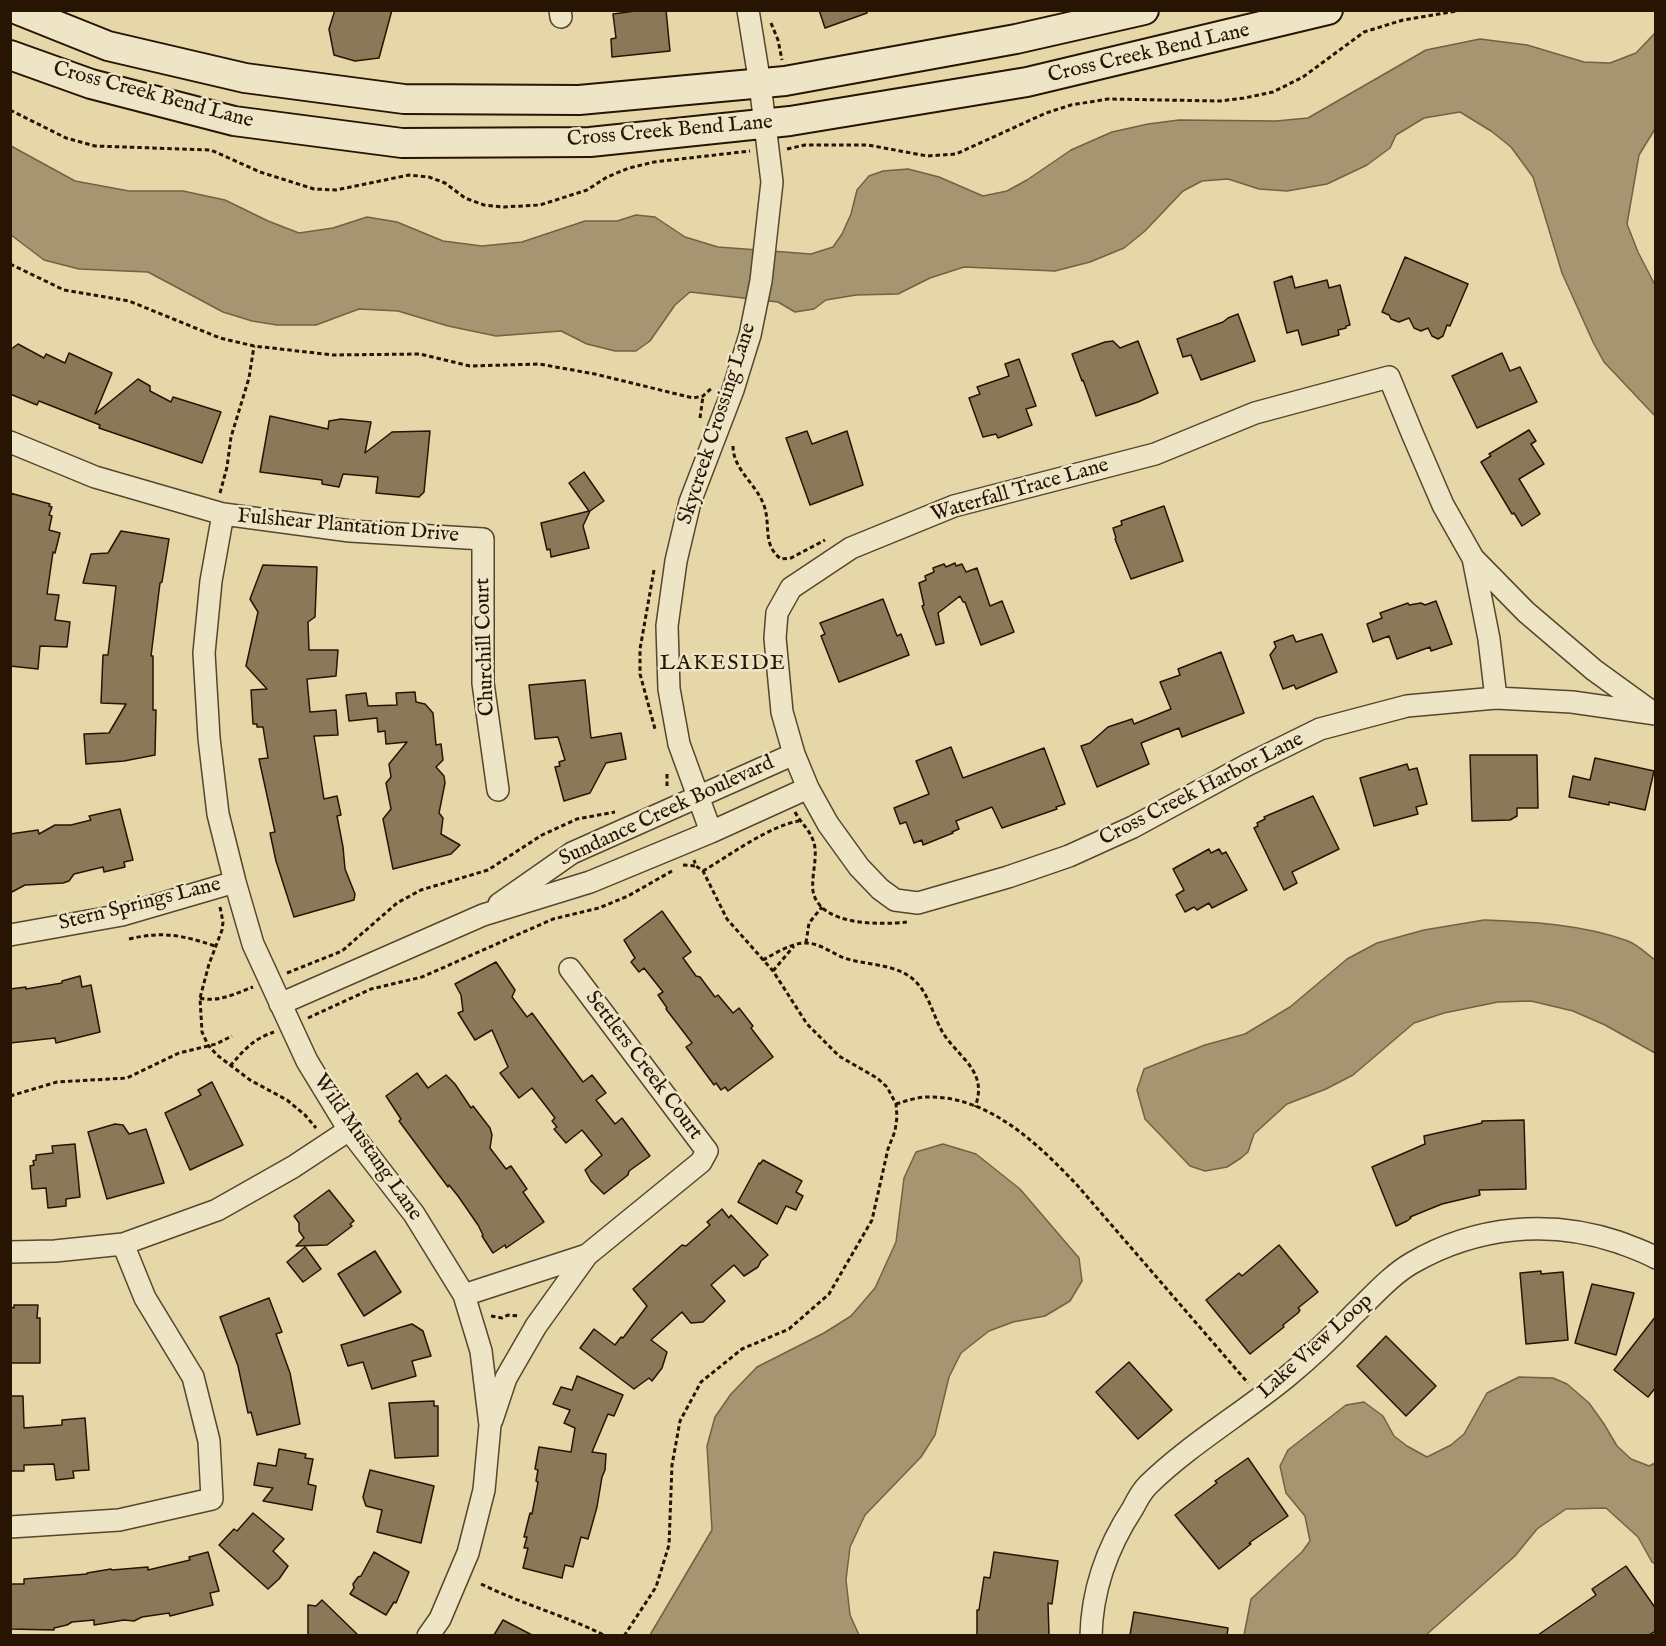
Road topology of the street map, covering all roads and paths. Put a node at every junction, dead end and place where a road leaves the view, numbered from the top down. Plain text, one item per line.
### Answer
1 (18, 10) edge
2 (748, 10) edge
3 (1144, 10) edge
4 (1328, 10) edge
5 (1462, 10) edge
6 (10, 55) edge
7 (760, 84) junction
8 (10, 110) edge
9 (767, 137) junction
10 (10, 264) edge
11 (254, 346) junction
12 (716, 383) dead end
13 (735, 439) dead end
14 (10, 442) edge
15 (219, 513) junction
16 (483, 539) joint
17 (851, 548) junction
18 (1473, 558) junction
19 (1496, 698) junction
20 (1655, 713) edge
21 (794, 753) junction
22 (808, 788) junction
23 (498, 790) dead end
24 (696, 796) junction
25 (788, 797) junction
26 (820, 809) junction
27 (616, 812) dead end
28 (800, 821) junction
29 (711, 832) junction
30 (687, 842) junction
31 (682, 865) dead end
32 (696, 866) junction
33 (673, 870) dead end
34 (703, 871) junction
35 (225, 885) junction
36 (822, 907) junction
37 (483, 915) junction
38 (912, 921) dead end
39 (10, 935) edge
40 (129, 939) dead end
41 (806, 943) junction
42 (796, 945) junction
43 (215, 946) junction
44 (763, 960) junction
45 (570, 969) dead end
46 (772, 971) junction
47 (269, 980) junction
48 (200, 998) junction
49 (280, 1004) junction
50 (290, 1027) junction
51 (232, 1036) dead end
52 (208, 1045) junction
53 (230, 1066) junction
54 (10, 1096) edge
55 (896, 1104) junction
56 (975, 1107) junction
57 (349, 1130) junction
58 (326, 1145) junction
59 (123, 1244) junction
60 (10, 1252) edge
61 (586, 1255) junction
62 (1656, 1258) edge
63 (469, 1294) junction
64 (536, 1326) junction
65 (1261, 1399) junction
66 (490, 1425) junction
67 (10, 1527) edge
68 (481, 1584) dead end
69 (428, 1635) edge
70 (606, 1635) edge
71 (624, 1635) edge
72 (1091, 1635) edge

1 - 7 main road, Cross Creek Bend Lane
2 - 7 street, Skycreek Crossing Lane
3 - 7 main road, Cross Creek Bend Lane
4 - 9 main road, Cross Creek Bend Lane
5 - 9 path
6 - 9 main road, Cross Creek Bend Lane
7 - 9 street, Skycreek Crossing Lane
8 - 9 path
9 - 24 street, Skycreek Crossing Lane
10 - 11 path
11 - 12 path
11 - 15 path
13 - 17 path
14 - 15 street, Fulshear Plantation Drive
15 - 16 street, Fulshear Plantation Drive
15 - 35 street, Wild Mustang Lane
16 - 23 street, Churchill Court
17 - 18 street, Waterfall Trace Lane
17 - 21 street, Waterfall Trace Lane
18 - 19 street
18 - 20 street
19 - 20 street, Cross Creek Harbor Lane
19 - 26 street, Cross Creek Harbor Lane
21 - 22 street, Waterfall Trace Lane
21 - 24 street, Sundance Creek Boulevard
22 - 25 street, Sundance Creek Boulevard
22 - 26 street, Cross Creek Harbor Lane
24 - 29 street, Skycreek Crossing Lane
24 - 37 street, Sundance Creek Boulevard
25 - 28 path
25 - 29 street, Sundance Creek Boulevard
26 - 28 path
27 - 47 path
28 - 34 path
28 - 36 path
29 - 30 street, Sundance Creek Boulevard
30 - 32 path
30 - 37 street, Sundance Creek Boulevard
31 - 32 path
32 - 34 path
33 - 50 path
34 - 44 path
35 - 39 street, Stern Springs Lane
35 - 43 path
35 - 47 street, Wild Mustang Lane
36 - 38 path
36 - 41 path
37 - 49 street, Sundance Creek Boulevard
40 - 43 path
41 - 42 path
41 - 56 path
42 - 44 path
42 - 46 path
43 - 48 path
44 - 46 path
45 - 61 street, Settlers Creek Court
46 - 55 path
47 - 48 path
47 - 49 street, Wild Mustang Lane
48 - 52 path
49 - 50 street, Wild Mustang Lane
50 - 53 path
50 - 57 street, Wild Mustang Lane
51 - 52 path
52 - 53 path
52 - 54 path
53 - 58 path
55 - 56 path
55 - 71 path
56 - 65 path
57 - 58 street
57 - 63 street, Wild Mustang Lane
58 - 59 street
59 - 60 street
59 - 67 street
61 - 63 street, Settlers Creek Court
61 - 64 street, Settlers Creek Court
62 - 65 street, Lake View Loop
63 - 64 path
63 - 66 street, Wild Mustang Lane
64 - 66 street, Wild Mustang Lane
65 - 72 street, Lake View Loop
66 - 69 street, Wild Mustang Lane
68 - 70 path

